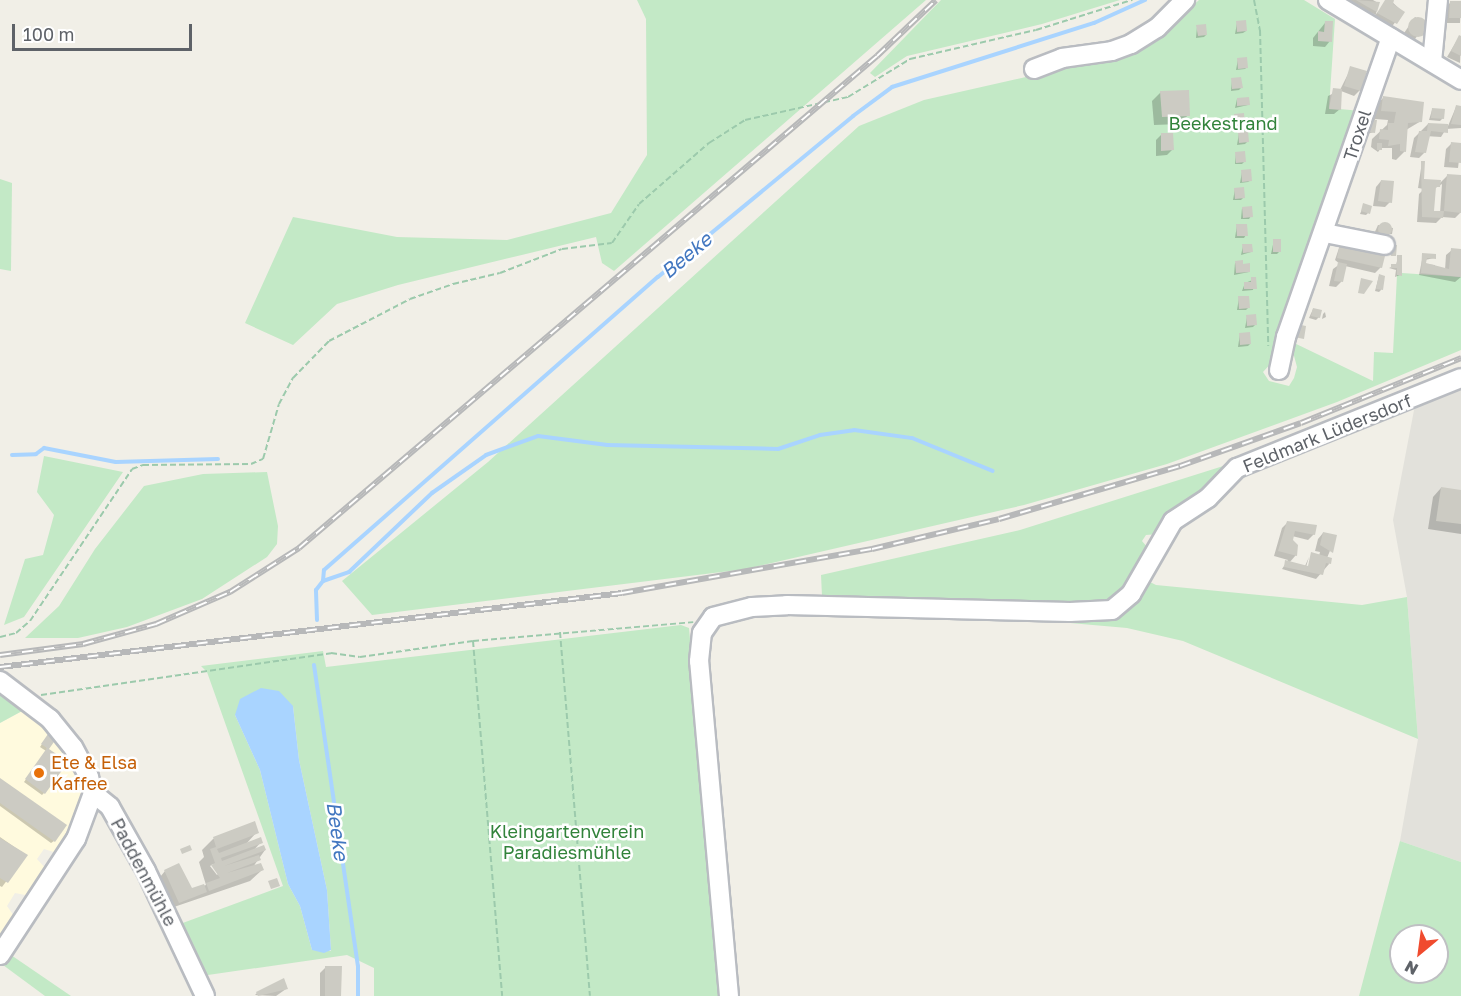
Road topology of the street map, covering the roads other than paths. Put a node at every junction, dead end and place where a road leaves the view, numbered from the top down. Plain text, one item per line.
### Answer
1 (1185, 0) edge
2 (1328, 0) edge
3 (1438, 0) edge
4 (1390, 38) junction
5 (1432, 62) junction
6 (1034, 69) dead end
7 (1461, 80) edge
8 (1325, 232) junction
9 (1385, 246) dead end
10 (1279, 370) road end
11 (1461, 378) edge
12 (0, 681) edge
13 (93, 793) junction
14 (0, 955) edge
15 (205, 996) edge
16 (729, 996) edge

1 - 6 street
2 - 4 street
3 - 5 street
4 - 5 street
4 - 8 street, Troxel
5 - 7 street
8 - 9 street
8 - 10 street, Troxel
11 - 16 street, Feldmark Lüdersdorf
12 - 13 street, Paddenmühle
13 - 14 street
13 - 15 street, Paddenmühle

